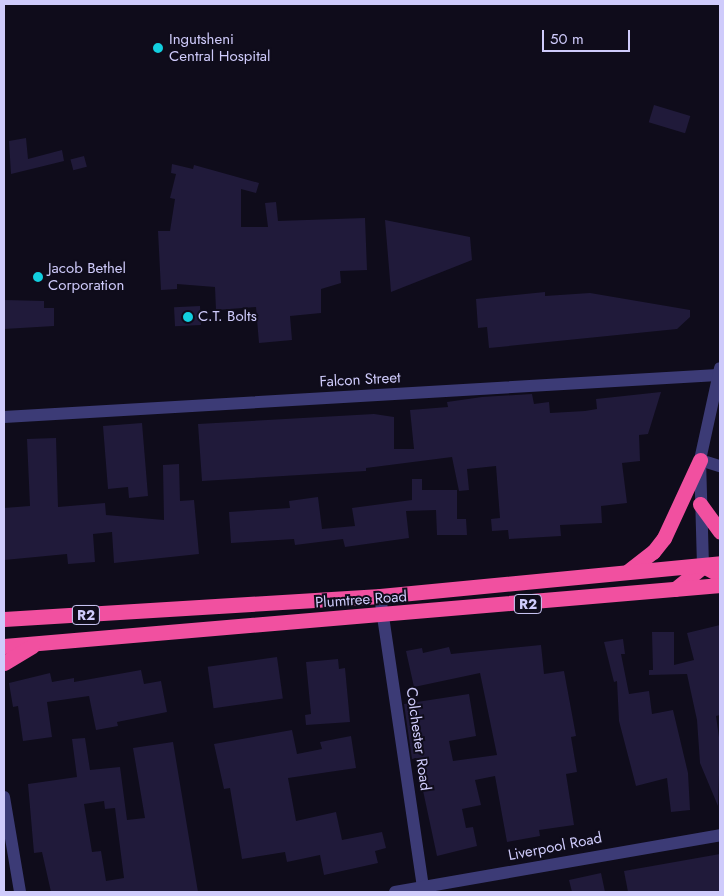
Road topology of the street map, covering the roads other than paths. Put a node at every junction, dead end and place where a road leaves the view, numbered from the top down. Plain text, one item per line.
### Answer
1 (719, 370) edge
2 (4, 417) edge
3 (700, 460) junction
4 (720, 466) edge
5 (700, 504) junction
6 (720, 532) edge
7 (720, 563) edge
8 (703, 566) junction
9 (625, 573) junction
10 (720, 575) edge
11 (720, 586) edge
12 (672, 591) junction
13 (380, 596) junction
14 (383, 616) junction
15 (6, 620) edge
16 (38, 644) junction
17 (4, 646) edge
18 (4, 663) edge
19 (4, 797) edge
20 (720, 835) edge
21 (423, 887) junction
22 (20, 892) edge
23 (395, 892) edge

1 - 2 street, Falcon Street
1 - 3 street
3 - 4 street
3 - 5 street
3 - 9 highway
5 - 6 highway
5 - 8 street
7 - 8 highway, Plumtree Road / R2
8 - 9 highway, Plumtree Road / R2
8 - 10 highway
8 - 12 highway
9 - 13 highway, Plumtree Road / R2
11 - 12 highway, Plumtree Road / R2
12 - 14 highway, Plumtree Road / R2
13 - 14 street, Colchester Road
13 - 15 highway, Plumtree Road / R2
14 - 16 highway, Plumtree Road / R2
14 - 21 street, Colchester Road
16 - 17 highway, Plumtree Road / R2
16 - 18 highway
19 - 22 street
20 - 21 street, Liverpool Road
21 - 23 street, Liverpool Road

